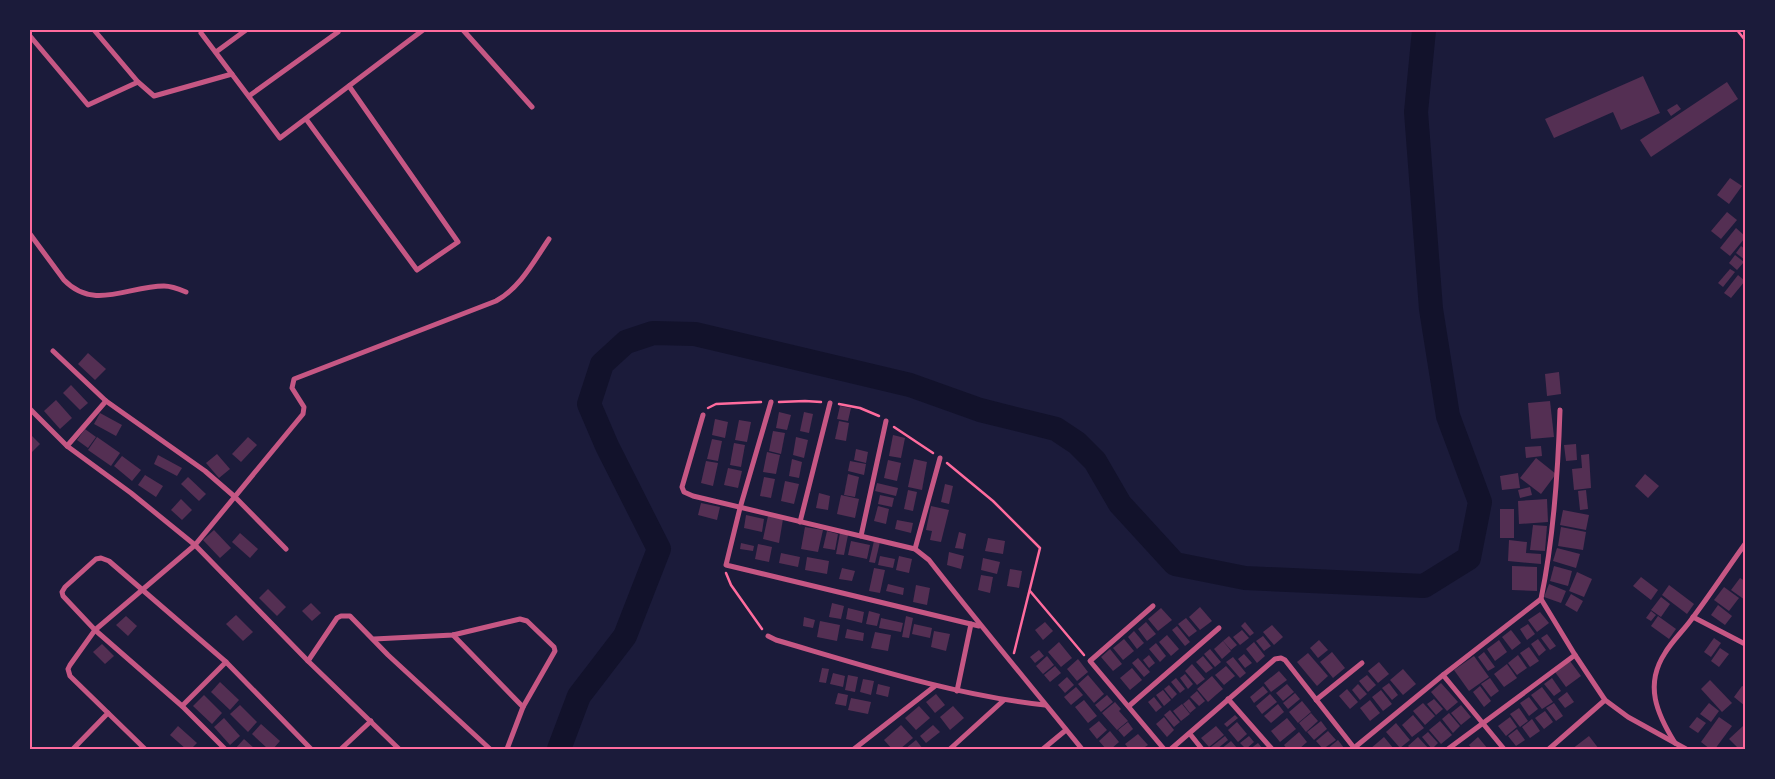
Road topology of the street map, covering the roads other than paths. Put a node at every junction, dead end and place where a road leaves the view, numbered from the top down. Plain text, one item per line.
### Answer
1 (94, 30) edge
2 (246, 30) edge
3 (423, 30) edge
4 (463, 30) edge
5 (338, 32) dead end
6 (201, 33) dead end
7 (30, 36) edge
8 (216, 52) junction
9 (232, 74) junction
10 (138, 82) junction
11 (349, 86) junction
12 (249, 96) junction
13 (532, 107) dead end
14 (306, 119) junction
15 (30, 234) edge
16 (549, 239) dead end
17 (186, 292) dead end
18 (53, 351) dead end
19 (106, 400) junction
20 (770, 402) dead end
21 (830, 403) dead end
22 (30, 409) edge
23 (1560, 410) dead end
24 (703, 415) dead end
25 (886, 421) dead end
26 (67, 446) junction
27 (940, 458) dead end
28 (235, 498) junction
29 (740, 508) junction
30 (800, 522) junction
31 (861, 536) junction
32 (1745, 544) edge
33 (195, 545) junction
34 (286, 549) dead end
35 (915, 549) junction
36 (143, 590) junction
37 (1541, 599) junction
38 (1153, 606) dead end
39 (1694, 617) junction
40 (971, 624) junction
41 (980, 626) junction
42 (1219, 628) dead end
43 (95, 630) junction
44 (453, 635) junction
45 (768, 636) road end
46 (374, 640) junction
47 (1745, 644) edge
48 (1574, 655) junction
49 (308, 661) junction
50 (226, 662) junction
51 (1362, 663) dead end
52 (1443, 675) junction
53 (935, 686) junction
54 (957, 690) junction
55 (1228, 699) junction
56 (1004, 700) junction
57 (1316, 700) junction
58 (1605, 700) junction
59 (1045, 704) junction
60 (182, 706) junction
61 (1129, 706) junction
62 (523, 707) junction
63 (108, 713) junction
64 (371, 721) junction
65 (1482, 722) junction
66 (1066, 730) junction
67 (1190, 734) junction
68 (1675, 742) junction
69 (1354, 748) edge
70 (73, 749) edge
71 (145, 749) edge
72 (225, 749) edge
73 (311, 749) edge
74 (341, 749) edge
75 (399, 749) edge
76 (490, 749) edge
77 (507, 749) edge
78 (854, 749) edge
79 (950, 749) edge
80 (1044, 749) edge
81 (1082, 749) edge
82 (1164, 749) edge
83 (1171, 749) edge
84 (1202, 749) edge
85 (1272, 749) edge
86 (1448, 749) edge
87 (1504, 749) edge
88 (1549, 749) edge
89 (1686, 749) edge

1 - 10 street
2 - 8 street
3 - 11 street
4 - 13 street
5 - 12 street
6 - 8 street
7 - 10 street
8 - 9 street
9 - 10 street
9 - 12 street
11 - 14 street
11 - 14 street
12 - 14 street
15 - 17 street
16 - 28 street
18 - 19 street
19 - 26 street
19 - 28 street
20 - 29 street
21 - 30 street
22 - 26 street
23 - 37 street
24 - 29 street
25 - 31 street
26 - 33 street
27 - 35 street
28 - 33 street
28 - 34 street
29 - 30 street
29 - 40 street
30 - 31 street
31 - 35 street
32 - 39 street
33 - 36 street
33 - 49 street
35 - 41 street
36 - 43 street
36 - 43 street
36 - 50 street
37 - 48 street
37 - 52 street
38 - 61 street
39 - 47 street
39 - 68 street
40 - 41 street
40 - 54 street
41 - 59 street
42 - 61 street
43 - 60 street
43 - 63 street
44 - 46 street
44 - 62 street
44 - 62 street
45 - 53 street
46 - 49 street
46 - 76 street
48 - 58 street
48 - 65 street
49 - 64 street
50 - 60 street
50 - 73 street
51 - 57 street
52 - 65 street
52 - 69 street
53 - 54 street
53 - 78 street
54 - 56 street
55 - 57 street
55 - 67 street
55 - 85 street
56 - 59 street
56 - 79 street
57 - 69 street
58 - 68 street
58 - 88 street
59 - 66 street
60 - 72 street
61 - 82 street
62 - 77 street
63 - 70 street
63 - 71 street
64 - 74 street
64 - 75 street
65 - 86 street
65 - 87 street
66 - 80 street
66 - 81 street
67 - 83 street
67 - 84 street
68 - 89 street

